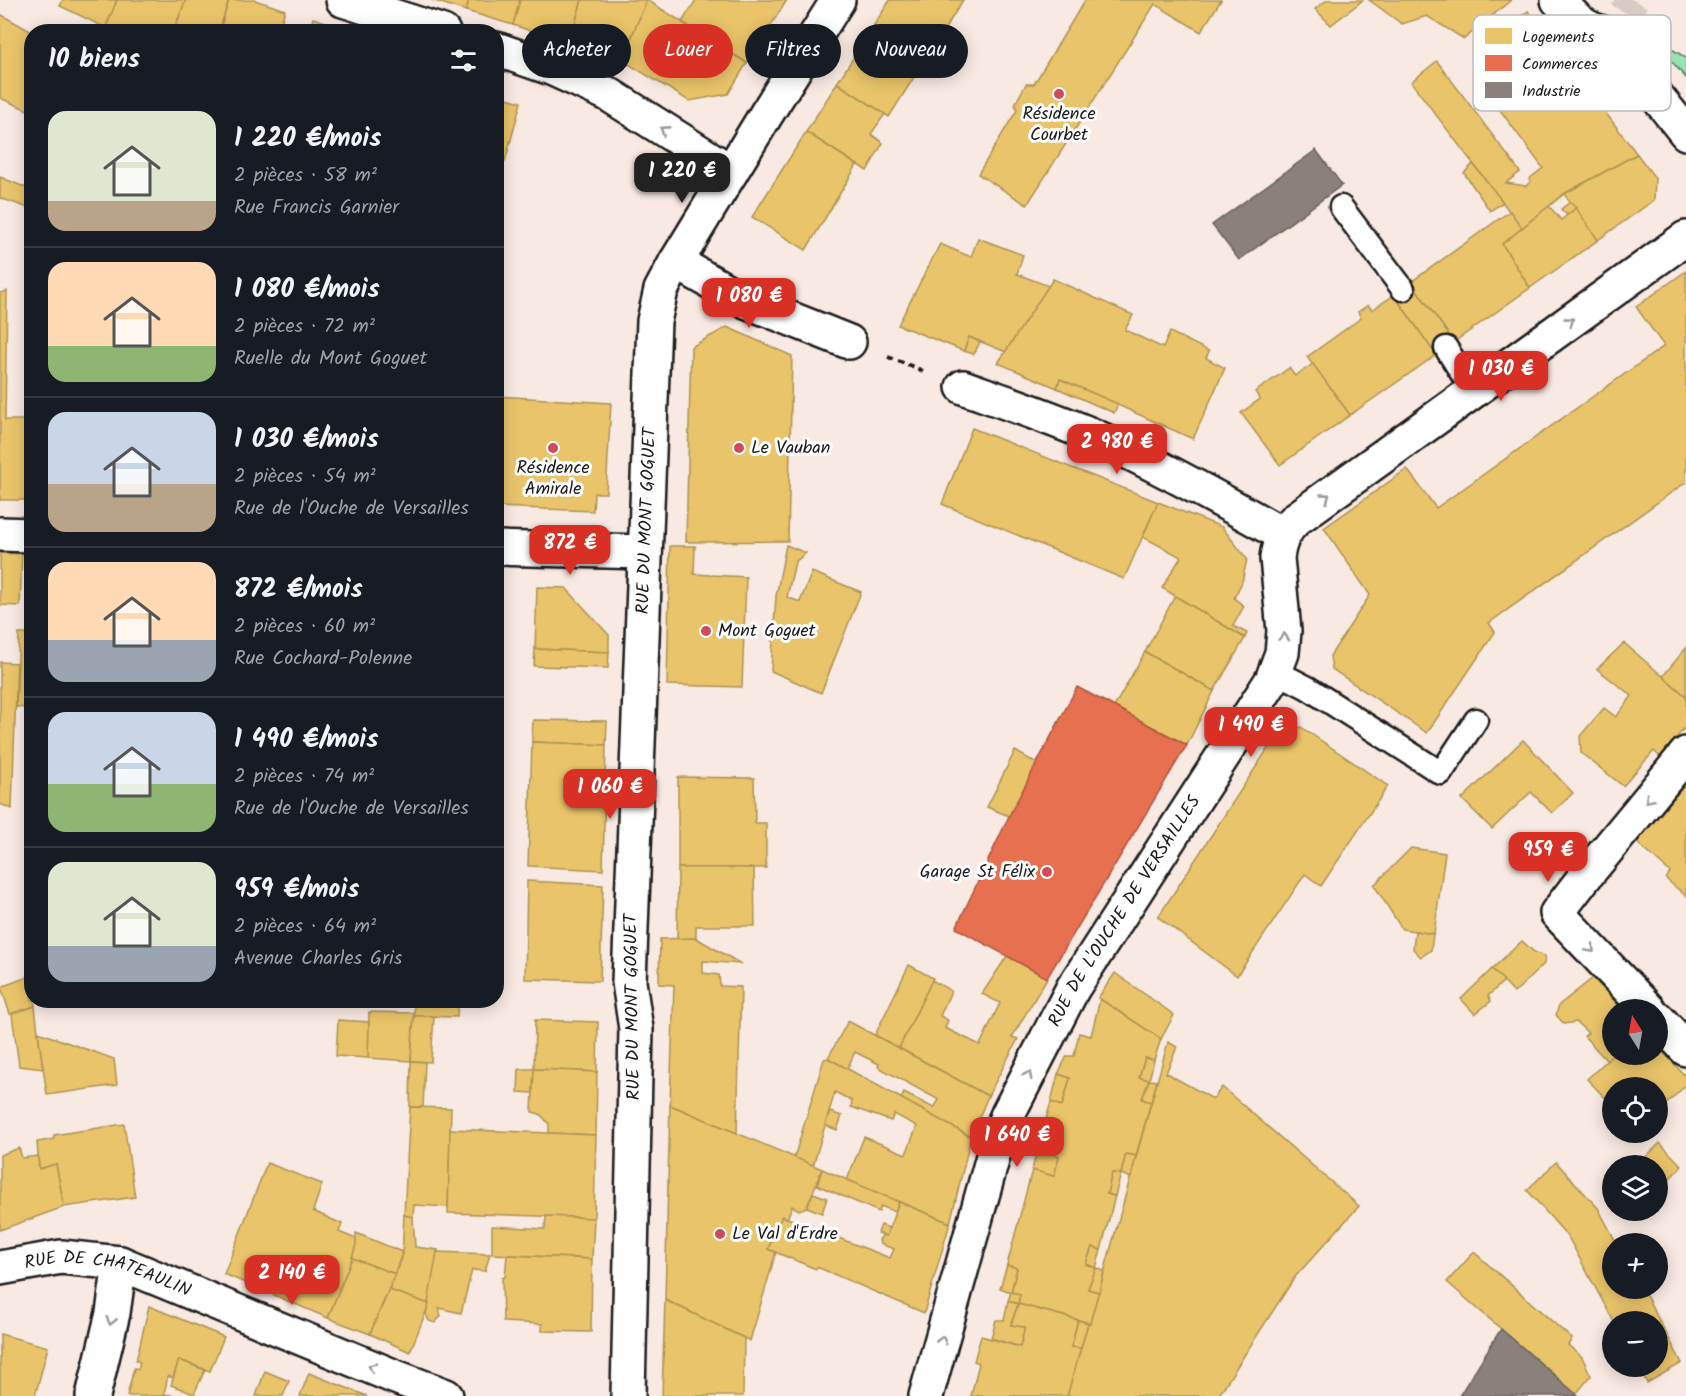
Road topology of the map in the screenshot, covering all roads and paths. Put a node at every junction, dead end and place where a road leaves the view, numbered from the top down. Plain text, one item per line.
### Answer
1 (343, 0) edge
2 (838, 0) edge
3 (1558, 0) edge
4 (1572, 15) edge
5 (418, 24) edge
6 (504, 52) edge
7 (1668, 111) edge
8 (1686, 133) edge
9 (731, 172) junction
10 (1341, 207) dead end
11 (1686, 238) edge
12 (676, 262) junction
13 (1402, 289) dead end
14 (849, 342) dead end
15 (1446, 348) dead end
16 (896, 360) dead end
17 (922, 371) dead end
18 (963, 387) dead end
19 (1473, 391) junction
20 (0, 534) edge
21 (24, 535) edge
22 (1283, 535) junction
23 (504, 548) edge
24 (645, 552) junction
25 (1275, 671) junction
26 (1476, 720) dead end
27 (1686, 754) edge
28 (1639, 999) edge
29 (1668, 1030) edge
30 (1686, 1049) edge
31 (120, 1263) junction
32 (0, 1268) edge
33 (93, 1396) edge
34 (446, 1396) edge
35 (628, 1396) edge
36 (926, 1396) edge

1 - 5 street
2 - 9 street, RUE DU MONT GOGUET
3 - 4 street
9 -> 6 street
7 - 8 street
9 - 12 street, RUE DU MONT GOGUET
10 - 13 lane
19 -> 11 street
12 - 14 street
12 - 24 street, RUE DU MONT GOGUET
15 - 19 lane
16 - 17 path
18 - 22 street
22 -> 19 street
20 - 21 street
25 -> 22 street, RUE DE L'OUCHE DE VERSAILLES
23 - 24 street
24 - 35 street, RUE DU MONT GOGUET
25 - 26 lane
36 -> 25 street, RUE DE L'OUCHE DE VERSAILLES
27 -> 28 street
29 - 30 street
31 - 32 street, RUE DE CHATEAULIN
31 -> 33 street
34 -> 31 street, RUE DE CHATEAULIN

